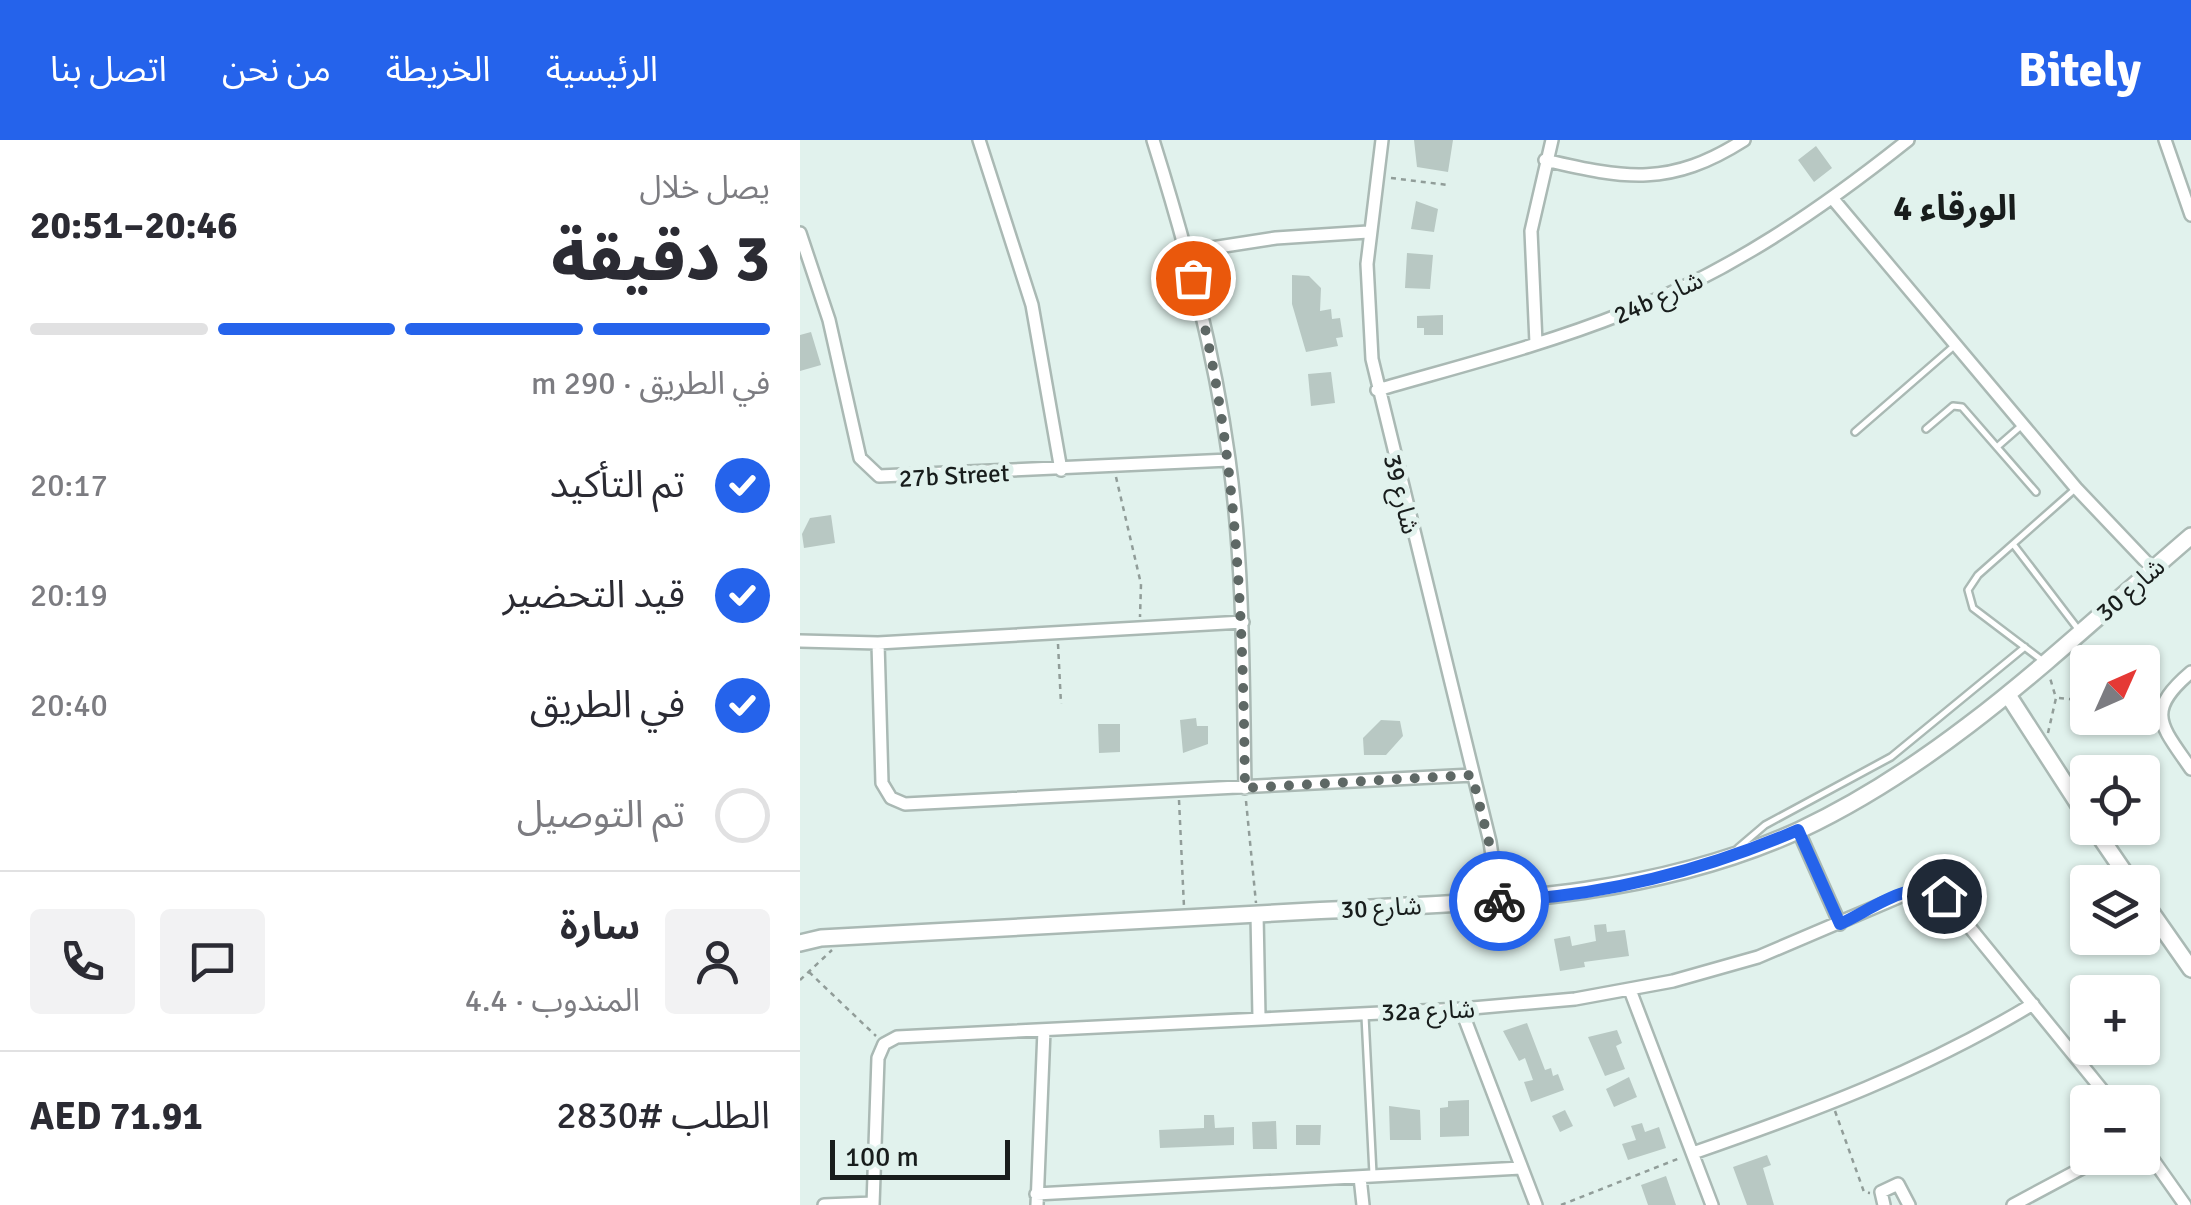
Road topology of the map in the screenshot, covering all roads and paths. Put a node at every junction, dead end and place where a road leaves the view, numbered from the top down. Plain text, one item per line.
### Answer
1 (979, 140) edge
2 (1152, 140) edge
3 (1382, 140) edge
4 (1552, 140) edge
5 (1744, 140) edge
6 (1908, 140) edge
7 (2166, 140) edge
8 (1546, 160) junction
9 (1375, 176) junction
10 (1448, 185) dead end
11 (1834, 199) junction
12 (2191, 214) edge
13 (1368, 232) junction
14 (800, 233) edge
15 (1186, 252) junction
16 (1536, 343) junction
17 (1956, 344) junction
18 (1378, 390) junction
19 (2024, 424) junction
20 (1926, 429) dead end
21 (1855, 432) dead end
22 (1997, 447) junction
23 (1229, 460) junction
24 (1115, 467) junction
25 (1062, 470) junction
26 (2076, 488) junction
27 (2036, 492) dead end
28 (2191, 536) edge
29 (2013, 544) junction
30 (2150, 572) junction
31 (1243, 622) junction
32 (1140, 628) junction
33 (2080, 632) junction
34 (1058, 633) junction
35 (878, 643) junction
36 (800, 645) edge
37 (2025, 647) junction
38 (2045, 662) junction
39 (2191, 672) edge
40 (2004, 698) junction
41 (2056, 698) junction
42 (2070, 699) edge
43 (1061, 704) dead end
44 (2044, 754) junction
45 (2191, 769) edge
46 (1472, 775) junction
47 (1245, 788) junction
48 (1178, 791) junction
49 (2070, 792) edge
50 (1798, 830) junction
51 (1729, 858) junction
52 (1498, 901) junction
53 (1257, 914) junction
54 (1185, 918) junction
55 (1840, 924) junction
56 (2160, 925) edge
57 (800, 934) edge
58 (847, 936) junction
59 (821, 938) junction
60 (800, 942) edge
61 (2191, 969) edge
62 (809, 972) junction
63 (800, 980) edge
64 (1630, 990) junction
65 (2032, 1004) junction
66 (1461, 1010) junction
67 (1365, 1012) junction
68 (1259, 1017) junction
69 (1044, 1030) junction
70 (884, 1044) junction
71 (2098, 1085) edge
72 (1833, 1105) junction
73 (1693, 1153) junction
74 (1522, 1168) junction
75 (2160, 1170) edge
76 (2070, 1175) edge
77 (1367, 1177) junction
78 (1037, 1199) edge
79 (1882, 1200) edge
80 (873, 1204) edge
81 (824, 1205) edge
82 (1363, 1205) edge
83 (1536, 1205) edge
84 (1561, 1205) edge
85 (1712, 1205) edge
86 (1909, 1205) edge
87 (2013, 1205) edge
88 (2185, 1205) edge

1 - 25 street
2 - 15 street
3 - 9 street, شارع 39
4 - 8 street
5 - 8 street
6 - 11 street, 24b شارع
7 - 12 street
8 - 16 street
9 - 10 path
9 - 13 street, شارع 39
11 - 16 street, 24b شارع
11 - 17 street
13 - 15 street
13 - 18 street, شارع 39
14 - 25 street, 27b Street
15 - 23 street
16 - 18 street, 24b شارع
17 - 19 street
17 - 21 lane
18 - 46 street, شارع 39
19 - 22 lane
19 - 26 street
20 - 22 lane
22 - 27 lane
23 - 24 street, 27b Street
23 - 31 street
24 - 25 street, 27b Street
24 - 32 path
26 - 29 lane
26 - 30 street
28 - 30 street, شارع 30
29 - 33 lane
29 - 37 lane
30 - 33 street, شارع 30
31 - 32 street
31 - 47 street
32 - 34 street
33 - 38 street, شارع 30
34 - 35 street
34 - 43 path
35 - 36 street
35 - 48 street
37 - 38 lane
37 - 51 lane
38 - 40 street, شارع 30
38 - 41 path
39 - 45 street
40 - 44 street
40 - 50 street, شارع 30
41 - 42 path
41 - 44 path
44 - 49 street
46 - 47 street
46 - 52 street, شارع 39
47 - 48 street
47 - 53 path
48 - 54 path
50 - 51 street, شارع 30
50 - 55 street
51 - 52 street, شارع 30
52 - 53 street, شارع 30
53 - 54 street, شارع 30
53 - 68 street
54 - 58 street, شارع 30
55 - 64 street, 32a شارع
55 - 65 street, 32a شارع
56 - 61 street
57 - 59 street, شارع 30
58 - 59 street, شارع 30
58 - 62 path
59 - 60 street, شارع 30
62 - 63 path
62 - 70 path
64 - 66 street, 32a شارع
64 - 73 street
65 - 71 street
65 - 72 street
66 - 67 street, 32a شارع
66 - 74 street
67 - 68 street, 32a شارع
67 - 77 lane
68 - 69 street, 32a شارع
69 - 70 street, 32a شارع
69 - 78 street
70 - 80 street
72 - 73 street
72 - 79 path
73 - 84 path
73 - 85 street
74 - 77 street
74 - 83 street
75 - 88 street
76 - 87 street
77 - 78 street
77 - 82 street
79 - 86 street
80 - 81 street

